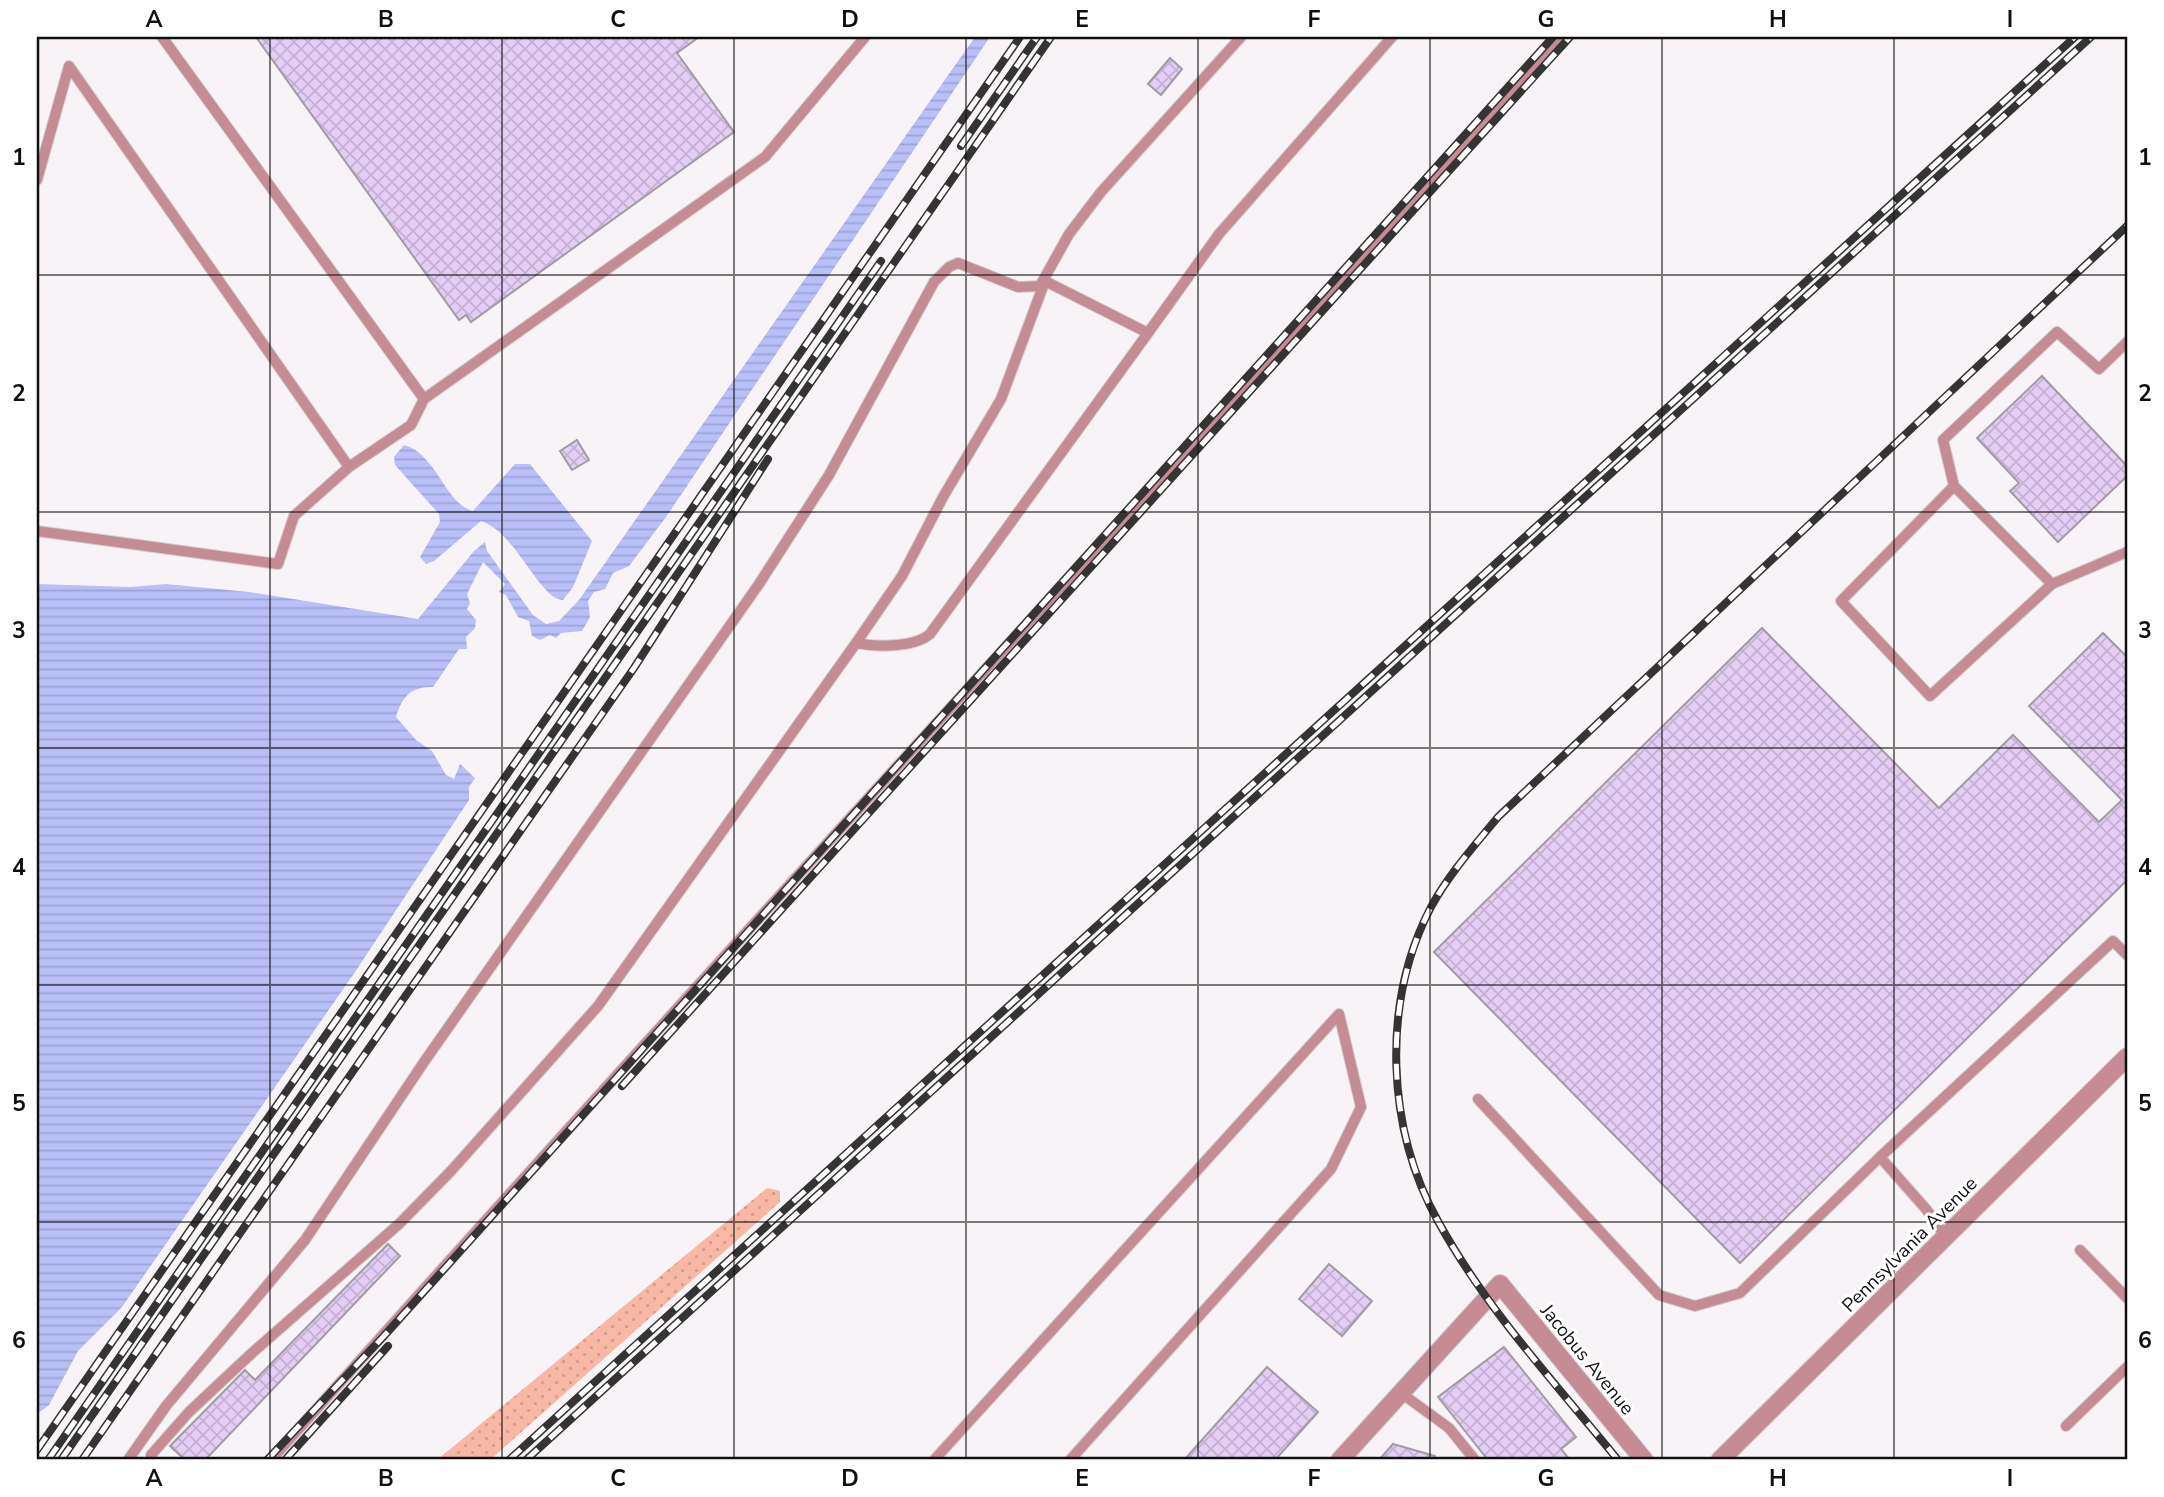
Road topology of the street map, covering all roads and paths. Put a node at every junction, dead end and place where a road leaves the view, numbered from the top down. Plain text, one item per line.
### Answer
1 (162, 37) edge
2 (865, 37) edge
3 (1241, 37) edge
4 (1392, 37) edge
5 (1560, 37) edge
6 (37, 180) edge
7 (1045, 281) junction
8 (1148, 333) junction
9 (2127, 342) edge
10 (424, 399) junction
11 (349, 467) junction
12 (1954, 486) junction
13 (37, 531) edge
14 (2127, 552) edge
15 (2052, 584) junction
16 (856, 643) junction
17 (2127, 955) edge
18 (2127, 1057) edge
19 (1478, 1099) dead end
20 (1880, 1157) junction
21 (1946, 1237) junction
22 (2080, 1250) dead end
23 (2127, 1298) edge
24 (2127, 1367) edge
25 (1401, 1393) junction
26 (2066, 1426) dead end
27 (128, 1460) edge
28 (151, 1460) edge
29 (271, 1460) edge
30 (934, 1460) edge
31 (1070, 1460) edge
32 (1340, 1460) edge
33 (1475, 1460) edge
34 (1644, 1460) edge
35 (1720, 1460) edge

1 - 10 lane
2 - 10 lane
3 - 7 lane
4 - 8 lane
5 - 29 lane
6 - 11 lane
7 - 8 lane
7 - 16 lane
7 - 27 lane
8 - 16 lane
9 - 12 lane
10 - 11 lane
11 - 13 lane
12 - 15 lane
12 - 15 lane
14 - 15 lane
16 - 28 lane
17 - 20 lane
18 - 21 street, Pennsylvania Avenue
19 - 20 lane
20 - 21 lane
21 - 35 street, Pennsylvania Avenue
22 - 23 lane
24 - 26 lane
25 - 32 street
25 - 33 lane
25 - 34 street, Jacobus Avenue
30 - 31 lane

